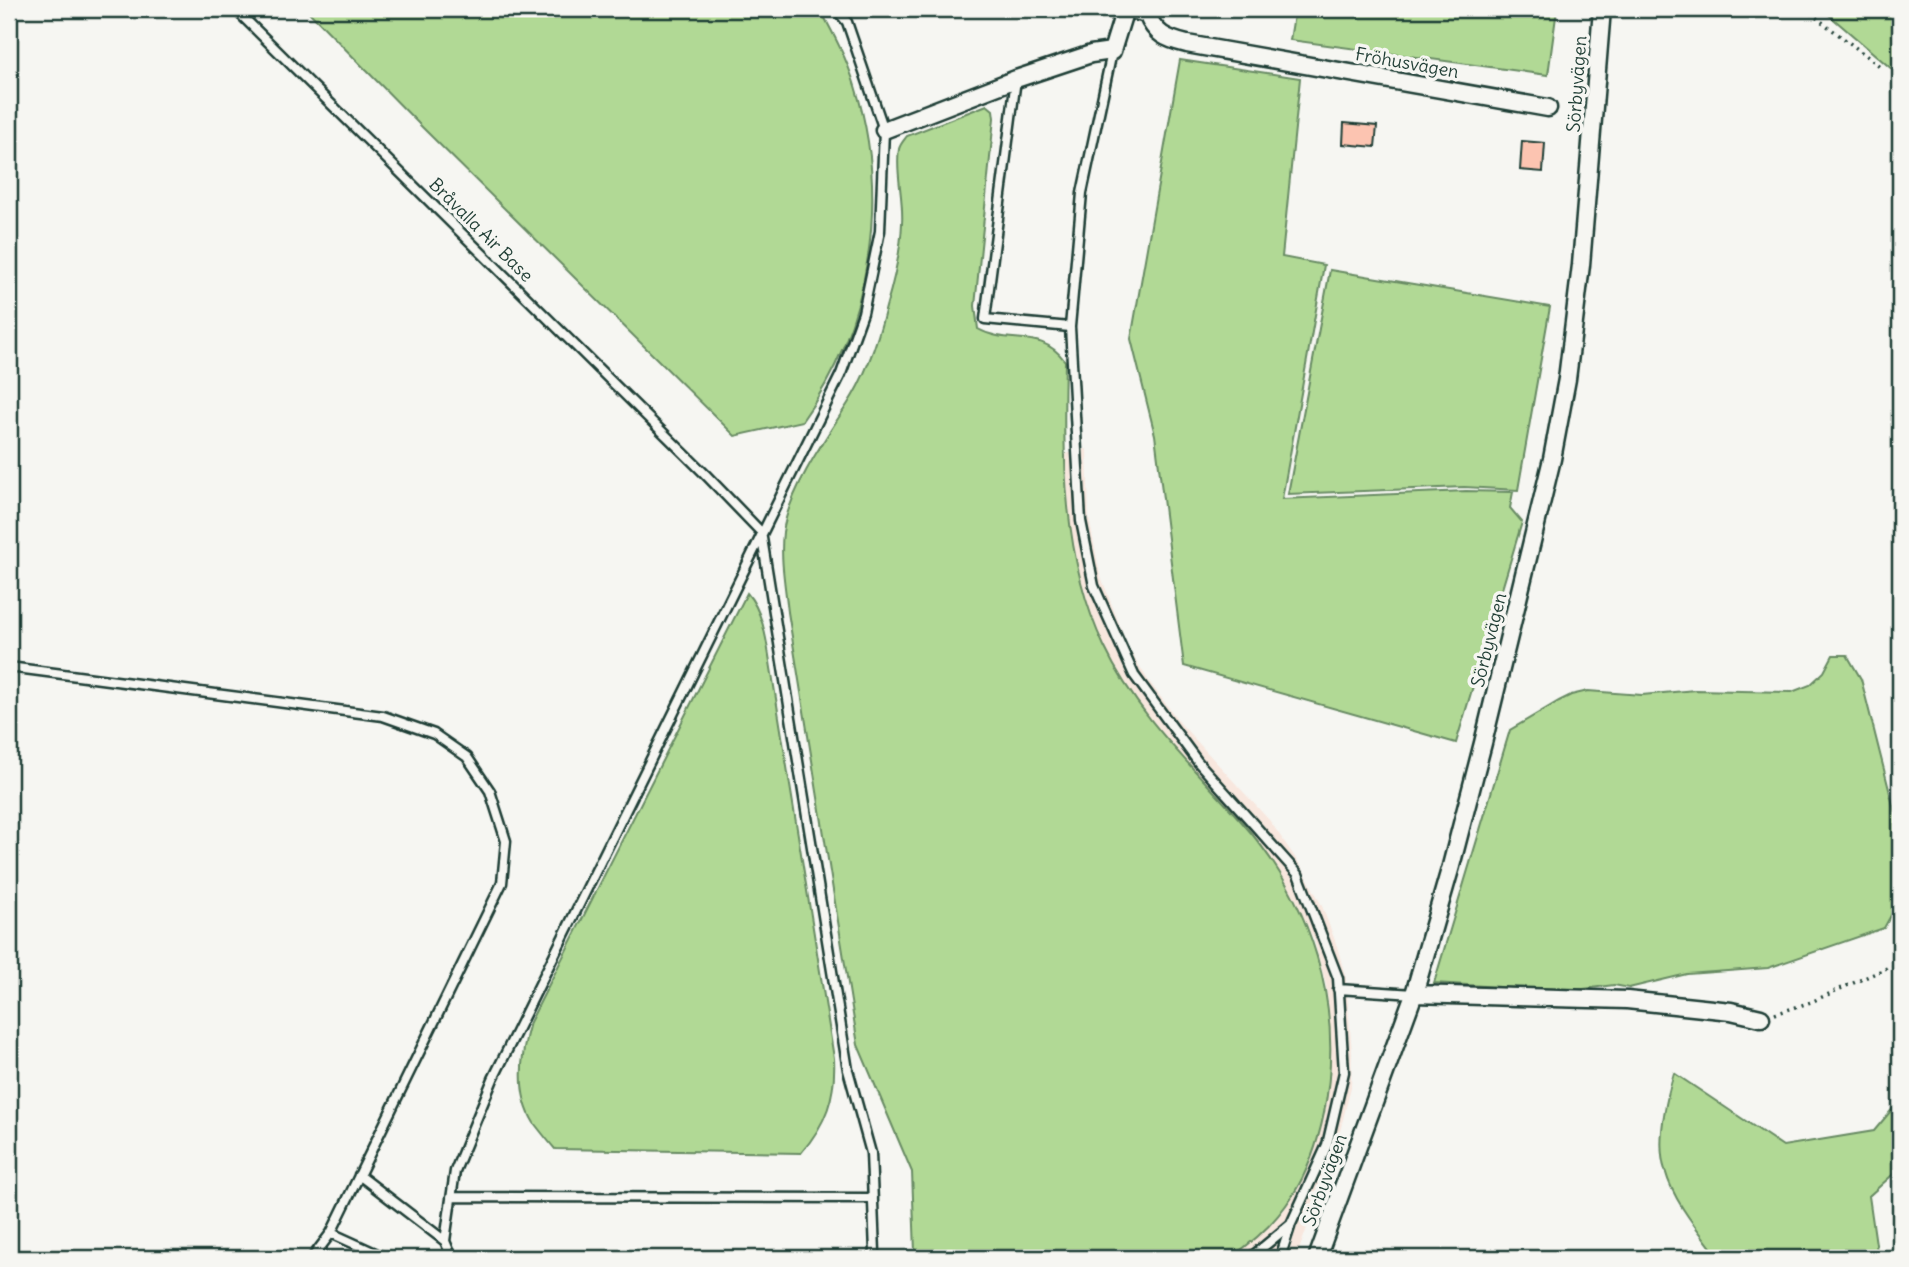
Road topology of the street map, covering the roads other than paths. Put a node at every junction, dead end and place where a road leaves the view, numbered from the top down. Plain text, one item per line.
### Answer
1 (236, 9) edge
2 (836, 9) edge
3 (1126, 9) edge
4 (1602, 9) edge
5 (1112, 51) junction
6 (1016, 79) junction
7 (1548, 108) dead end
8 (884, 130) junction
9 (1070, 327) junction
10 (761, 532) junction
11 (9, 667) edge
12 (1338, 989) junction
13 (1414, 994) junction
14 (1761, 1018) road end
15 (359, 1175) junction
16 (451, 1196) junction
17 (873, 1198) junction
18 (1291, 1224) junction
19 (331, 1233) junction
20 (445, 1241) junction
21 (312, 1258) edge
22 (386, 1258) edge
23 (452, 1258) edge
24 (872, 1258) edge
25 (1250, 1258) edge
26 (1280, 1258) edge
27 (1317, 1258) edge

1 - 10 lane, Bråvalla Air Base
2 - 8 lane
3 - 5 street
3 - 7 street, Fröhusvägen
4 - 13 street, Sörbyvägen
5 - 6 street
5 - 9 lane
6 - 8 street
6 - 9 lane
8 - 10 lane
9 - 12 lane
10 - 16 lane
10 - 17 lane
11 - 15 lane
12 - 13 lane
12 - 18 lane
13 - 14 street
13 - 27 street, Sörbyvägen
15 - 19 lane
15 - 20 lane
16 - 17 lane
16 - 20 lane
17 - 24 lane
18 - 25 lane
18 - 26 lane
19 - 21 lane
19 - 22 lane
20 - 23 lane

